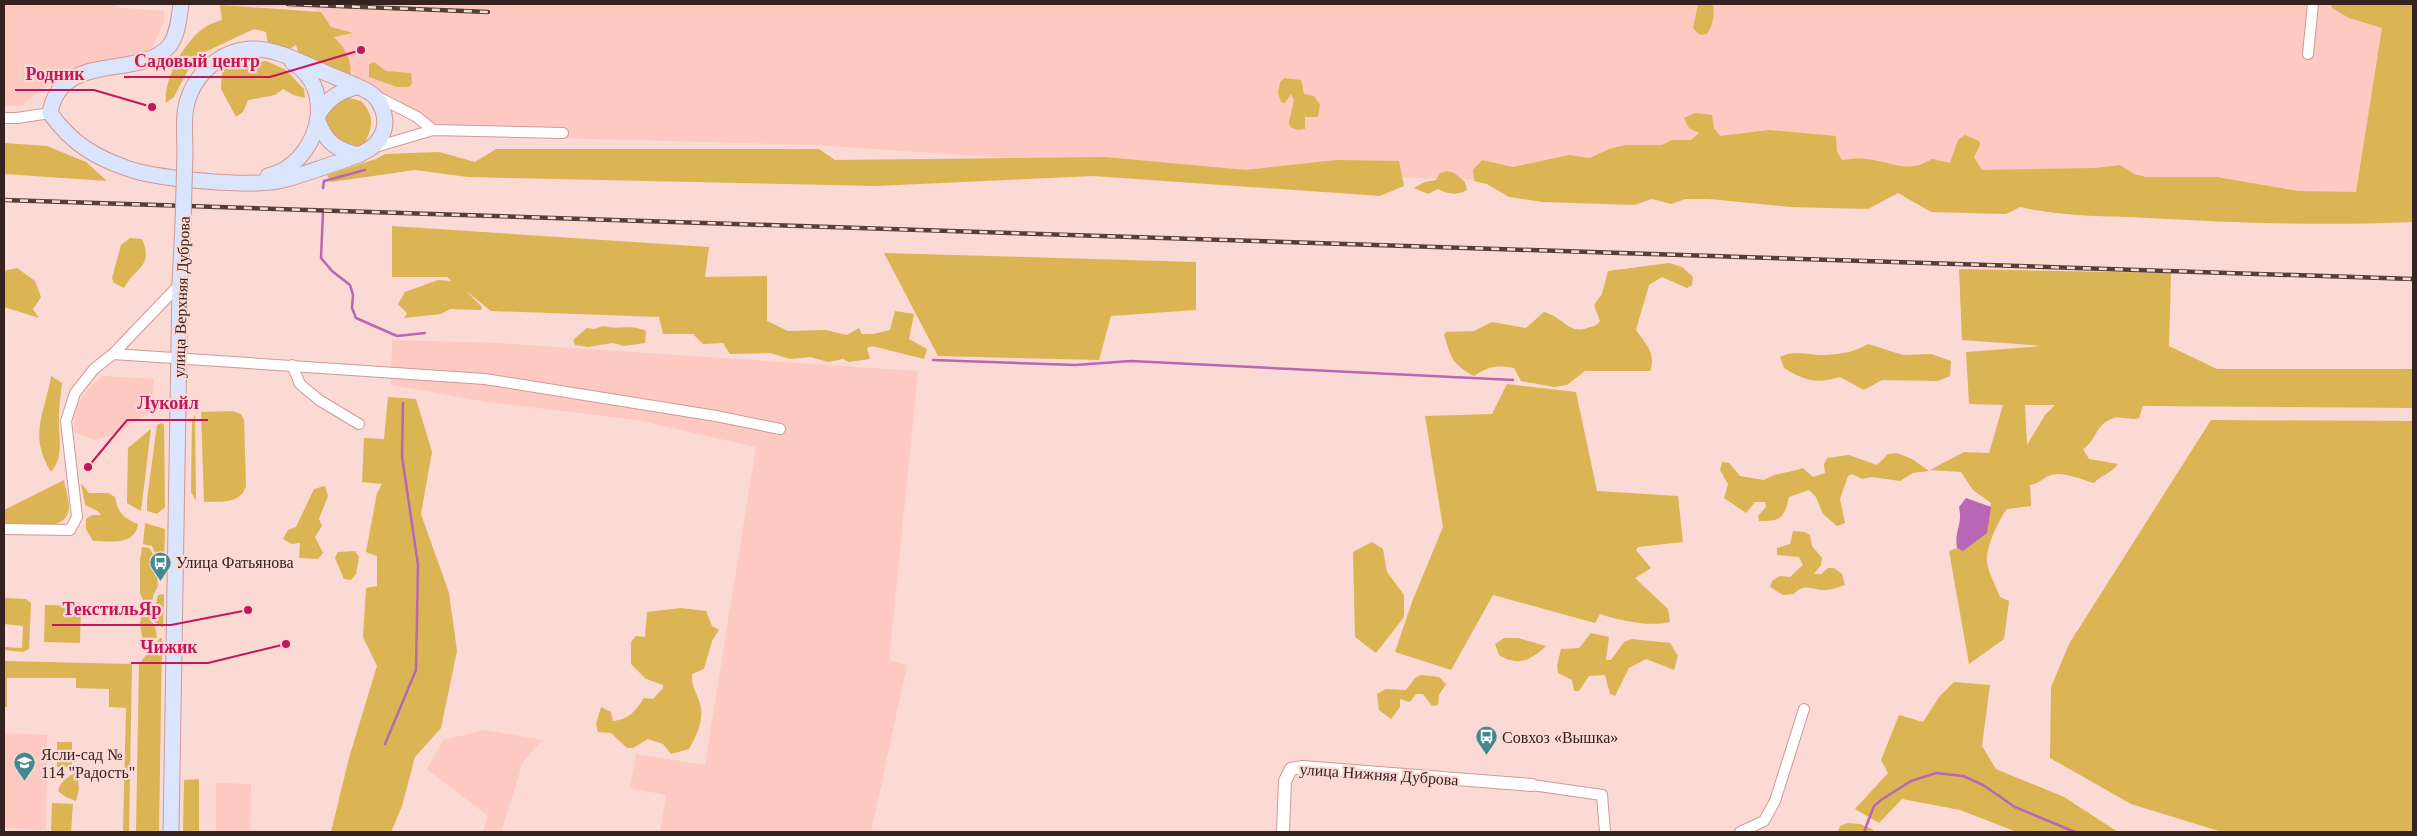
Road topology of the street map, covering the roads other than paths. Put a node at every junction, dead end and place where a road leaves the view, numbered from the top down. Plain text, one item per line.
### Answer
1 (181, 4) edge
2 (2313, 4) edge
3 (271, 51) junction
4 (2308, 54) dead end
5 (356, 87) junction
6 (374, 95) junction
7 (50, 113) junction
8 (318, 117) junction
9 (4, 118) edge
10 (433, 130) junction
11 (563, 133) dead end
12 (366, 152) junction
13 (242, 182) junction
14 (180, 284) junction
15 (113, 354) junction
16 (179, 359) junction
17 (292, 365) junction
18 (359, 424) dead end
19 (780, 429) dead end
20 (4, 528) edge
21 (1804, 709) dead end
22 (1532, 785) joint
23 (171, 832) edge
24 (1282, 832) edge
25 (1605, 832) edge
26 (1740, 832) edge

1 - 7 main road
2 - 4 street
3 - 5 main road
3 - 8 main road
3 - 14 main road, улица Верхняя Дуброва, bridge
5 - 6 main road
5 - 8 main road
6 - 10 street
6 - 12 main road
7 - 9 street
7 - 13 main road
8 - 12 main road
8 - 13 main road
10 - 11 street
10 - 12 street
12 - 13 main road
14 - 15 street
14 - 16 main road, улица Верхняя Дуброва
15 - 16 street
15 - 20 street
16 - 17 street
16 - 23 main road, улица Верхняя Дуброва
17 - 18 street
17 - 19 street
21 - 26 street
22 - 24 street, улица Нижняя Дуброва
22 - 25 street

